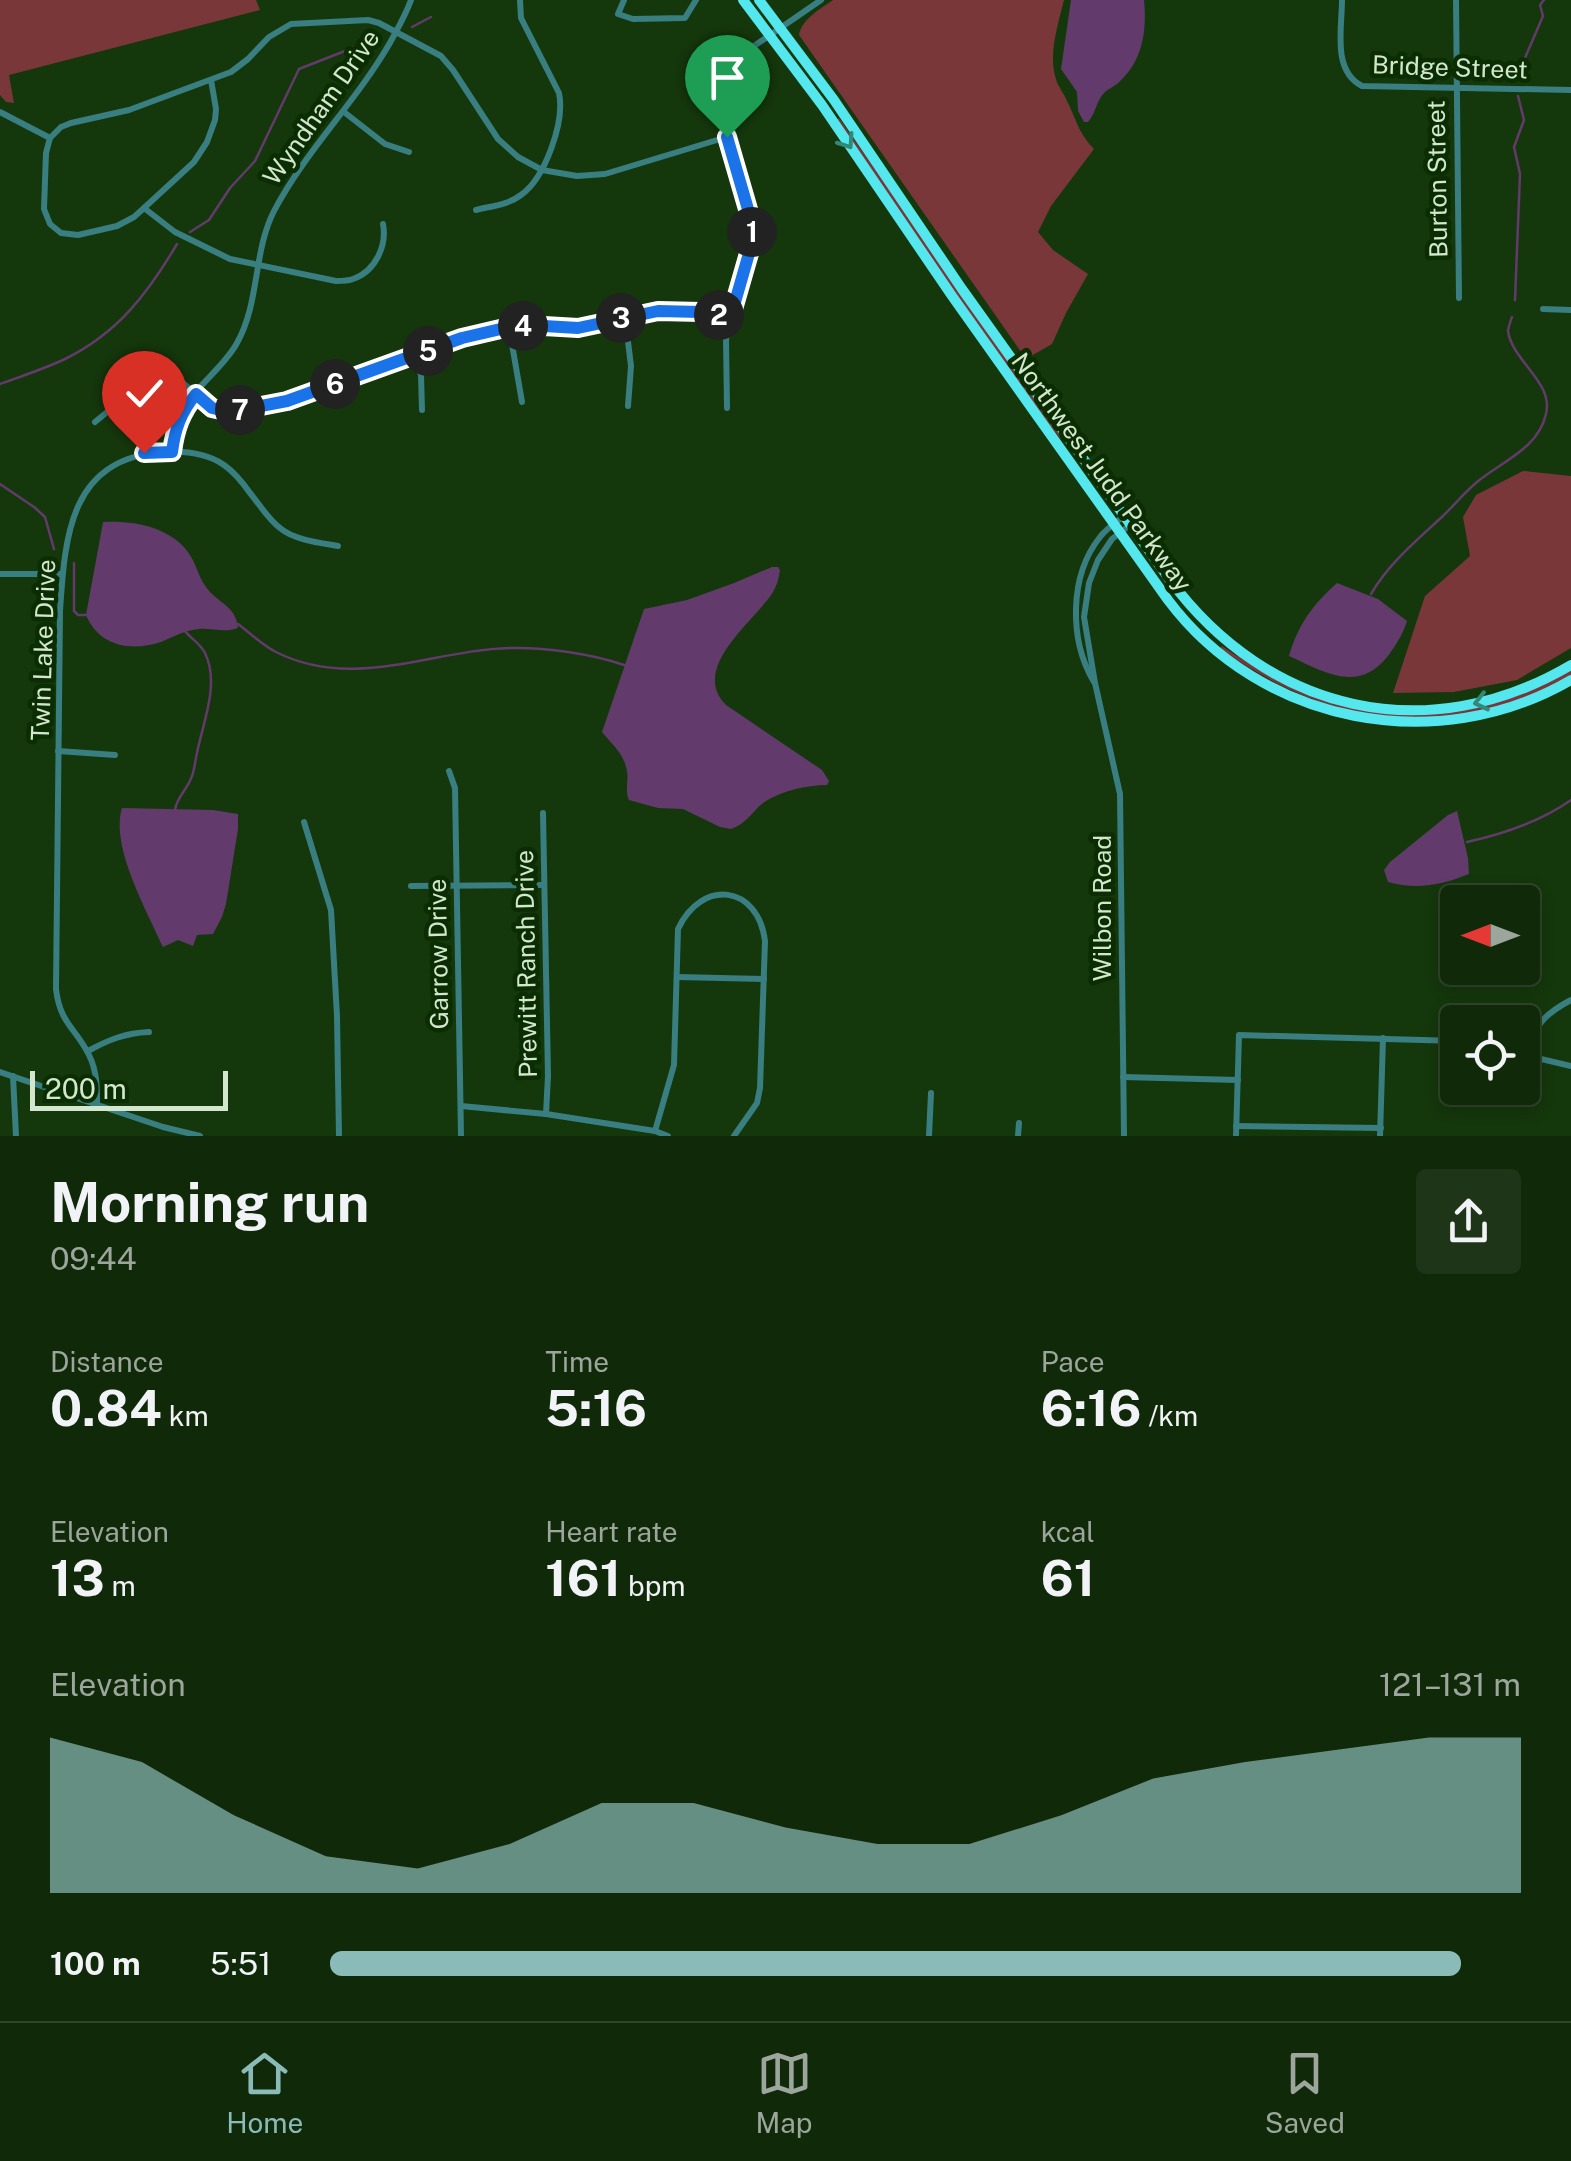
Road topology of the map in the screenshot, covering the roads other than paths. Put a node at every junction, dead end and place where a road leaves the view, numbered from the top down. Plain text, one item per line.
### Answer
1 (411, 0) edge
2 (520, 0) edge
3 (624, 0) edge
4 (696, 0) edge
5 (744, 0) edge
6 (760, 0) edge
7 (821, 0) edge
8 (1342, 0) edge
9 (1456, 0) edge
10 (781, 28) junction
11 (396, 32) junction
12 (770, 34) junction
13 (212, 80) junction
14 (1456, 88) junction
15 (1571, 90) edge
16 (0, 112) edge
17 (344, 112) junction
18 (727, 137) junction
19 (50, 138) junction
20 (409, 152) dead end
21 (542, 170) junction
22 (144, 208) junction
23 (476, 210) dead end
24 (383, 224) dead end
25 (258, 266) junction
26 (1459, 298) dead end
27 (1544, 309) dead end
28 (1571, 310) edge
29 (731, 316) junction
30 (625, 317) junction
31 (509, 327) junction
32 (415, 356) junction
33 (196, 394) junction
34 (522, 402) dead end
35 (628, 406) dead end
36 (727, 408) dead end
37 (422, 410) dead end
38 (94, 422) dead end
39 (172, 452) junction
40 (1122, 524) junction
41 (338, 546) dead end
42 (0, 574) edge
43 (62, 574) junction
44 (1571, 665) edge
45 (1571, 680) edge
46 (58, 750) junction
47 (114, 755) dead end
48 (449, 771) dead end
49 (542, 813) dead end
50 (304, 822) dead end
51 (544, 885) junction
52 (411, 886) dead end
53 (456, 886) junction
54 (677, 977) junction
55 (764, 978) junction
56 (1571, 1000) edge
57 (1540, 1023) edge
58 (149, 1032) dead end
59 (1384, 1038) junction
60 (1440, 1040) edge
61 (88, 1051) junction
62 (1540, 1059) edge
63 (1571, 1066) edge
64 (0, 1072) edge
65 (13, 1076) junction
66 (1124, 1077) junction
67 (1238, 1080) junction
68 (932, 1093) dead end
69 (96, 1104) junction
70 (462, 1106) junction
71 (546, 1114) junction
72 (1019, 1123) dead end
73 (1236, 1126) junction
74 (655, 1131) junction
75 (1380, 1132) edge
76 (16, 1136) edge
77 (200, 1136) edge
78 (338, 1136) edge
79 (462, 1136) edge
80 (668, 1136) edge
81 (734, 1136) edge
82 (930, 1136) edge
83 (1018, 1136) edge
84 (1124, 1136) edge
85 (1236, 1136) edge

1 - 11 street, Wyndham Drive
2 - 21 street
3 - 4 street
5 - 12 highway, Northwest Judd Parkway
6 - 10 highway, Northwest Judd Parkway
7 - 10 street
8 - 14 street, Bridge Street
9 - 14 street, Burton Street
10 - 12 street
10 - 40 highway, Northwest Judd Parkway
11 - 13 street
11 - 17 street, Wyndham Drive
11 - 21 street
12 - 18 street
12 -> 40 highway, Northwest Judd Parkway
13 - 19 street
13 - 22 street
14 - 15 street, Bridge Street
14 - 26 street, Burton Street
16 - 19 street
17 - 20 street
17 - 25 street, Wyndham Drive
18 - 21 street
18 - 29 street
19 - 22 street
21 - 23 street
22 - 25 street
24 - 25 street
25 - 33 street, Wyndham Drive
27 - 28 street
29 - 30 street
29 - 36 street
30 - 31 street
30 - 35 street
31 - 32 street
31 - 34 street
32 - 33 street
32 - 37 street
33 - 38 street
33 - 39 street, Wyndham Drive
39 - 41 street, Twin Lake Drive
39 - 43 street, Twin Lake Drive
44 -> 40 highway, Northwest Judd Parkway
40 - 45 highway, Northwest Judd Parkway
40 - 66 street, Wilbon Road
42 - 43 street
43 - 46 street, Twin Lake Drive
46 - 47 street
46 - 61 street, Twin Lake Drive
48 - 53 street, Garrow Drive
49 - 51 street, Prewitt Ranch Drive
50 - 78 street
51 - 53 street
51 - 71 street, Prewitt Ranch Drive
52 - 53 street
53 - 70 street, Garrow Drive
54 - 55 street
54 - 55 street
54 - 74 street
55 - 81 street
56 - 57 street
58 - 61 street
59 - 60 street
59 - 67 street
59 - 75 street
61 - 69 street, Twin Lake Drive
62 - 63 street
64 - 65 street
65 - 69 street
65 - 76 street
66 - 67 street
66 - 84 street, Wilbon Road
67 - 73 street
68 - 82 street
69 - 77 street
70 - 71 street
70 - 79 street, Garrow Drive
71 - 74 street
72 - 83 street
73 - 75 street
73 - 85 street
74 - 80 street

